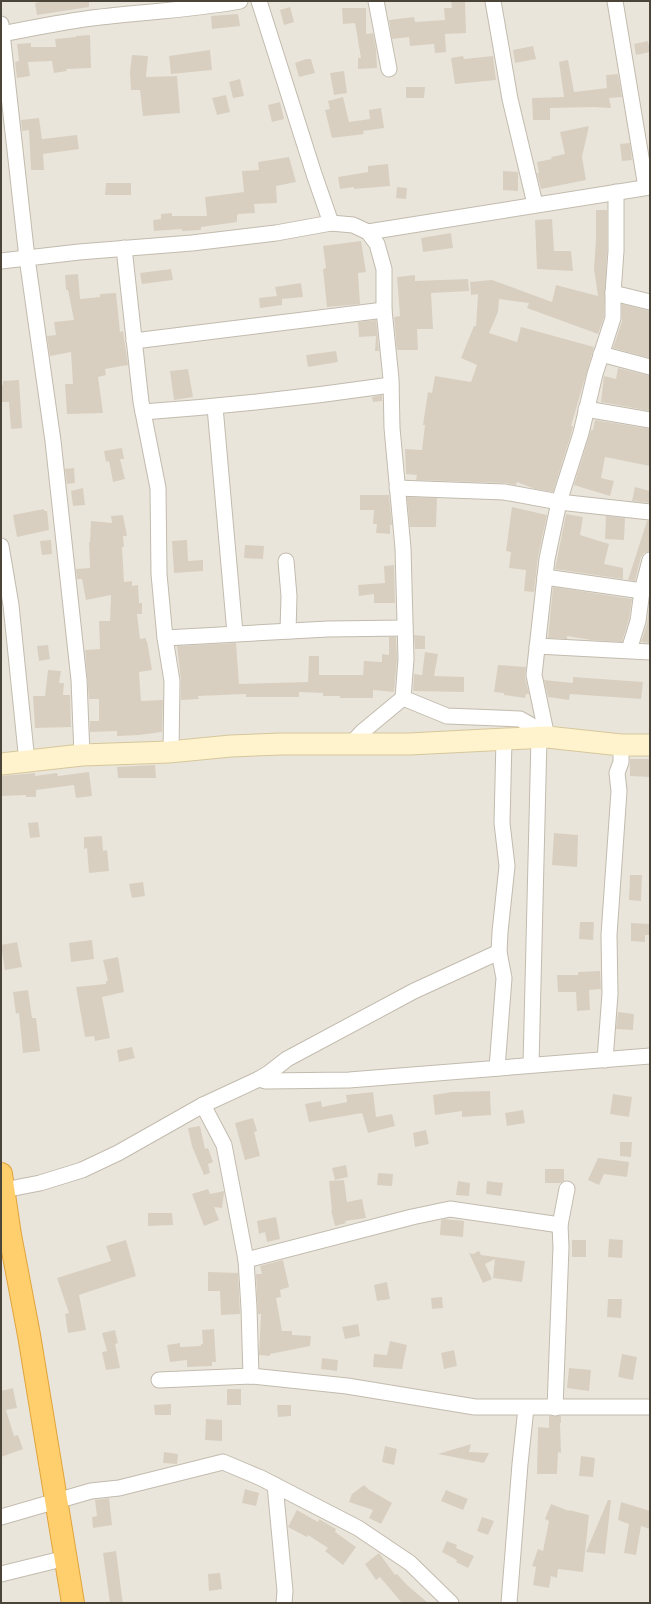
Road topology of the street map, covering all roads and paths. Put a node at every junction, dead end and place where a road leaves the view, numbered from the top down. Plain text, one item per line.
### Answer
1 (240, 1) edge
2 (259, 1) edge
3 (376, 1) edge
4 (493, 1) edge
5 (615, 1) edge
6 (2, 29) edge
7 (389, 69) dead end
8 (648, 187) edge
9 (616, 192) junction
10 (535, 204) junction
11 (331, 223) junction
12 (368, 232) junction
13 (124, 248) junction
14 (27, 258) junction
15 (1, 261) edge
16 (613, 293) junction
17 (650, 302) edge
18 (384, 310) junction
19 (134, 341) junction
20 (601, 354) junction
21 (650, 367) edge
22 (391, 385) junction
23 (215, 407) junction
24 (586, 409) junction
25 (143, 412) junction
26 (650, 420) edge
27 (397, 488) junction
28 (559, 502) junction
29 (650, 512) edge
30 (1, 546) edge
31 (650, 560) edge
32 (286, 561) dead end
33 (545, 577) junction
34 (642, 591) junction
35 (405, 628) junction
36 (288, 631) junction
37 (236, 634) junction
38 (165, 638) junction
39 (537, 646) junction
40 (629, 650) junction
41 (650, 652) edge
42 (403, 698) junction
43 (545, 737) junction
44 (504, 740) junction
45 (351, 744) junction
46 (621, 745) junction
47 (650, 745) edge
48 (171, 752) junction
49 (82, 755) junction
50 (27, 762) junction
51 (1, 764) edge
52 (499, 952) junction
53 (650, 1056) edge
54 (605, 1060) junction
55 (530, 1065) junction
56 (497, 1068) junction
57 (258, 1079) junction
58 (203, 1105) junction
59 (3, 1182) edge
60 (567, 1189) dead end
61 (560, 1225) junction
62 (6, 1236) edge
63 (246, 1260) junction
64 (251, 1376) junction
65 (159, 1380) dead end
66 (650, 1407) edge
67 (526, 1408) junction
68 (555, 1408) junction
69 (275, 1485) junction
70 (56, 1501) junction
71 (1, 1517) edge
72 (66, 1558) junction
73 (1, 1574) edge
74 (73, 1603) edge
75 (284, 1603) edge
76 (451, 1603) edge
77 (509, 1603) edge

1 - 6 street
2 - 11 street
3 - 7 street
4 - 10 street
5 - 8 street
6 - 14 street
8 - 9 street
9 - 10 street
9 - 16 street
10 - 12 street
11 - 12 street
11 - 13 street
12 - 18 street
13 - 14 street
13 - 19 street
14 - 15 street
14 - 49 street
16 - 17 street
16 - 20 street
18 - 19 street
18 - 22 street
19 - 25 street
20 - 21 street
20 - 24 street
22 - 23 street
22 - 27 street
23 - 25 street
23 - 37 street
24 - 26 street
24 - 28 street
25 - 38 street
27 - 28 street
27 - 35 street
28 - 29 street
28 - 33 street
30 - 50 street
31 - 34 street
32 - 36 street
33 - 34 street
33 - 39 street
34 - 40 street
35 - 36 street
35 - 42 street
36 - 37 street
37 - 38 street
38 - 48 street
39 - 40 street
39 - 43 street
40 - 41 street
42 - 43 street
42 - 45 street
43 - 44 street
43 - 46 street
43 - 55 street
44 - 45 street
44 - 52 street
45 - 48 street
46 - 47 street
46 - 54 street
48 - 49 street
49 - 50 street
50 - 51 street
52 - 56 street
52 - 57 street
53 - 54 street
54 - 55 street
55 - 56 street
56 - 57 street
57 - 58 street
58 - 59 street
58 - 63 street
59 - 62 highway
60 - 61 street
61 - 63 street
61 - 68 street
62 - 70 highway
63 - 64 street
64 - 65 street
64 - 67 street
66 - 68 street
67 - 68 street
67 - 77 street
69 - 70 street
69 - 75 street
69 - 76 street
70 - 71 street
70 - 72 highway
72 - 73 street
72 - 74 highway

